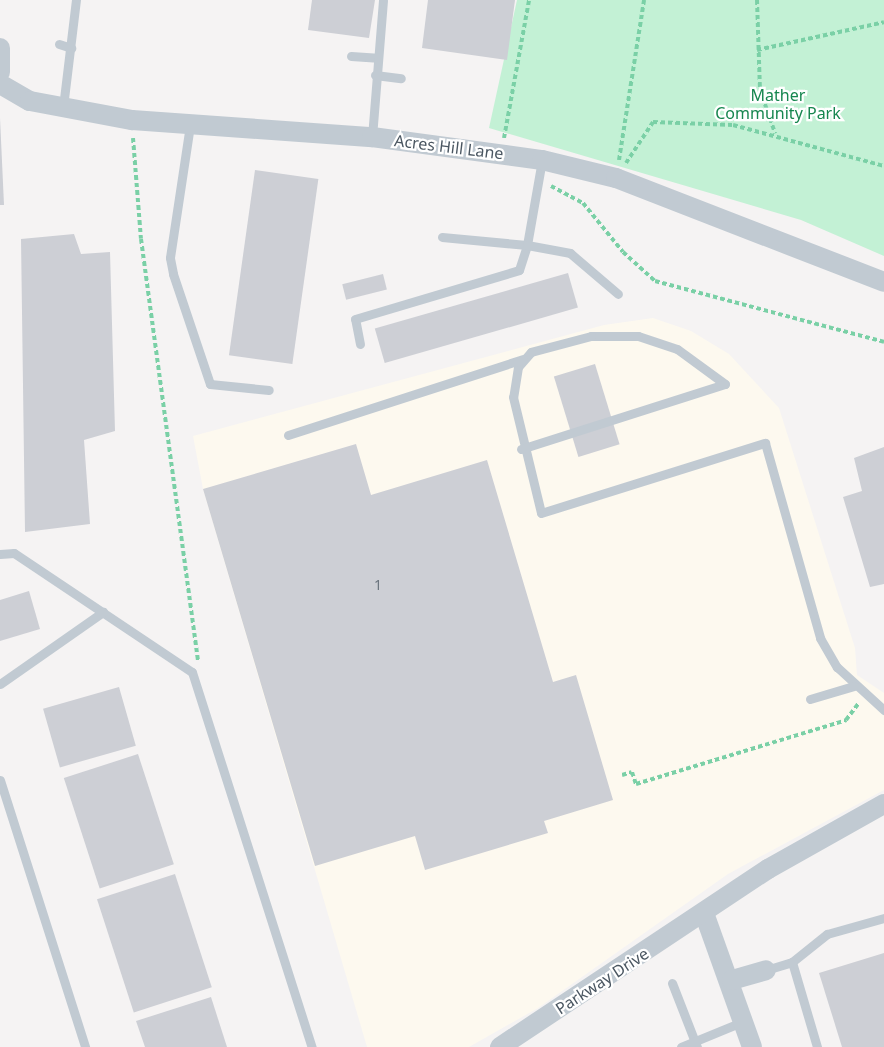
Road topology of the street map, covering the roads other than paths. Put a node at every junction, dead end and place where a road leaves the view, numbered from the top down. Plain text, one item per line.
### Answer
1 (76, 0) edge
2 (383, 0) edge
3 (59, 44) dead end
4 (0, 48) edge
5 (71, 48) junction
6 (351, 56) dead end
7 (377, 58) junction
8 (0, 72) edge
9 (375, 75) junction
10 (401, 78) dead end
11 (0, 84) edge
12 (63, 107) junction
13 (190, 124) junction
14 (372, 137) junction
15 (542, 160) junction
16 (442, 237) dead end
17 (527, 245) junction
18 (884, 282) edge
19 (618, 294) dead end
20 (360, 344) dead end
21 (523, 359) junction
22 (269, 390) dead end
23 (288, 435) dead end
24 (521, 449) junction
25 (0, 554) edge
26 (103, 612) junction
27 (0, 684) edge
28 (854, 686) junction
29 (810, 699) dead end
30 (884, 710) edge
31 (0, 780) edge
32 (884, 804) edge
33 (704, 913) junction
34 (884, 918) edge
35 (792, 962) junction
36 (766, 970) joint
37 (732, 980) junction
38 (672, 983) dead end
39 (744, 1021) junction
40 (697, 1044) edge
41 (85, 1047) edge
42 (312, 1047) edge
43 (500, 1047) edge
44 (681, 1047) edge
45 (752, 1047) edge
46 (817, 1047) edge

1 - 5 lane
2 - 7 lane
3 - 5 lane
4 - 8 street
5 - 12 lane
6 - 7 lane
7 - 9 lane
9 - 10 lane
9 - 14 lane
11 - 12 street, Acres Hill Lane
12 - 13 street, Acres Hill Lane
13 - 14 street, Acres Hill Lane
13 - 22 lane
14 - 15 street, Acres Hill Lane
15 - 17 lane
15 - 18 street, Acres Hill Lane
16 - 17 lane
17 - 19 lane
17 - 20 lane
21 - 23 lane
21 - 24 lane
21 - 24 lane
24 - 28 lane
25 - 26 lane
26 - 27 lane
26 - 42 lane
28 - 29 lane
28 - 30 lane
31 - 41 lane
32 - 33 street, Parkway Drive
33 - 37 street
33 - 43 street, Parkway Drive
34 - 35 lane
35 - 36 lane
35 - 46 lane
36 - 37 street
37 - 39 street
38 - 40 lane
39 - 40 lane
39 - 45 street
40 - 44 lane

